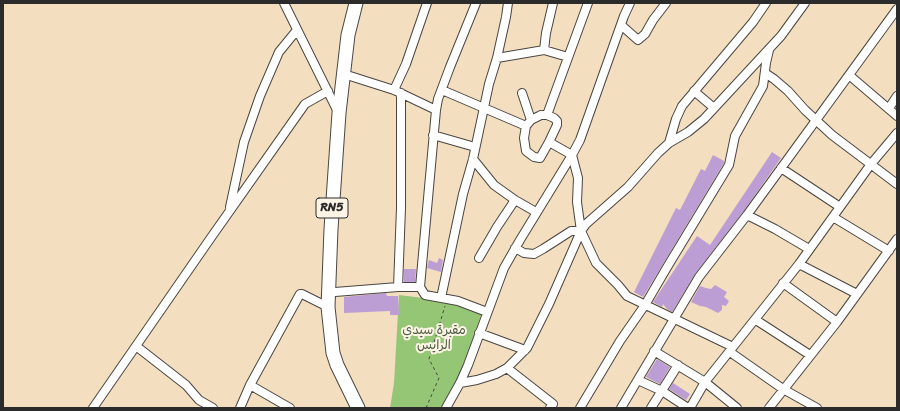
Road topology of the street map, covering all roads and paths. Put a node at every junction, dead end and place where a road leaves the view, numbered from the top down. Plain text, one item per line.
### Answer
1 (284, 3) edge
2 (356, 3) edge
3 (364, 3) edge
4 (427, 3) edge
5 (476, 3) edge
6 (508, 3) edge
7 (553, 3) edge
8 (588, 3) edge
9 (666, 3) edge
10 (766, 3) edge
11 (804, 3) edge
12 (627, 4) edge
13 (897, 9) edge
14 (621, 25) junction
15 (297, 30) junction
16 (770, 48) junction
17 (544, 50) junction
18 (568, 57) junction
19 (497, 58) junction
20 (765, 73) junction
21 (350, 76) junction
22 (849, 76) junction
23 (442, 90) junction
24 (328, 91) junction
25 (694, 91) junction
26 (398, 92) junction
27 (522, 93) dead end
28 (897, 96) edge
29 (483, 108) junction
30 (714, 108) junction
31 (889, 108) junction
32 (436, 110) junction
33 (339, 113) junction
34 (547, 115) junction
35 (897, 116) edge
36 (816, 121) junction
37 (529, 123) junction
38 (897, 133) edge
39 (434, 135) junction
40 (549, 142) junction
41 (669, 143) junction
42 (475, 147) junction
43 (572, 155) junction
44 (473, 159) junction
45 (871, 164) junction
46 (781, 168) junction
47 (897, 184) edge
48 (515, 200) junction
49 (840, 207) junction
50 (229, 211) junction
51 (536, 212) junction
52 (747, 215) junction
53 (833, 217) junction
54 (581, 231) junction
55 (897, 239) edge
56 (515, 248) junction
57 (809, 249) junction
58 (889, 251) junction
59 (479, 258) dead end
60 (799, 264) junction
61 (783, 284) junction
62 (420, 286) junction
63 (398, 287) junction
64 (335, 292) junction
65 (857, 294) junction
66 (443, 302) junction
67 (645, 304) junction
68 (328, 307) junction
69 (487, 312) junction
70 (673, 319) junction
71 (756, 320) junction
72 (838, 322) junction
73 (479, 333) junction
74 (136, 346) junction
75 (731, 349) junction
76 (525, 350) junction
77 (654, 351) junction
78 (810, 355) junction
79 (678, 365) junction
80 (508, 368) junction
81 (638, 380) junction
82 (705, 382) junction
83 (460, 383) junction
84 (250, 385) junction
85 (783, 389) junction
86 (662, 391) junction
87 (94, 408) edge
88 (213, 408) edge
89 (240, 408) edge
90 (290, 408) edge
91 (358, 408) edge
92 (365, 408) edge
93 (426, 408) edge
94 (446, 408) edge
95 (550, 408) edge
96 (580, 408) edge
97 (621, 408) edge
98 (651, 408) edge
99 (689, 408) edge
100 (737, 408) edge
101 (768, 408) edge
102 (817, 408) edge

1 - 15 street
2 - 33 main road, RN5
3 - 21 main road, RN5
4 - 26 street
5 - 23 street
6 - 19 street
7 - 17 street
8 - 18 street
9 - 14 street
10 - 25 street
11 - 16 street
12 - 14 street
13 - 22 street
14 - 43 street
15 - 24 street
15 - 50 street
16 - 20 street
16 - 30 street
17 - 18 street
17 - 19 street
18 - 34 street
19 - 29 street
20 - 36 street
20 - 67 street
21 - 26 street
21 - 64 main road, RN5
22 - 31 street
22 - 36 street
23 - 29 street
23 - 32 street
24 - 33 street
24 - 50 street
25 - 30 street
25 - 41 street
26 - 32 street
26 - 63 street
27 - 37 street
28 - 31 street
29 - 37 street
29 - 42 street
30 - 41 street
31 - 35 street
32 - 39 street
33 - 68 main road, RN5
34 - 37 street
34 - 40 street
36 - 45 street
36 - 46 street
37 - 40 street
38 - 45 street
39 - 42 street
39 - 62 street
40 - 43 street
41 - 54 street
42 - 44 street
43 - 51 street
43 - 54 street
44 - 48 street
44 - 66 street
45 - 47 street
45 - 49 street
46 - 49 street
46 - 52 street
48 - 51 street
48 - 59 street
49 - 53 street
50 - 74 street
51 - 56 street
52 - 57 street
52 - 70 street
53 - 57 street
53 - 58 street
54 - 56 street
54 - 67 street
54 - 76 street
55 - 58 street
56 - 69 street
57 - 60 street
58 - 65 street
60 - 61 street
60 - 65 street
61 - 71 street
61 - 72 street
62 - 63 street
62 - 66 street
63 - 64 street
64 - 92 main road, RN5
65 - 72 street
66 - 69 street
66 - 93 path
67 - 70 street
67 - 96 street
68 - 84 street
68 - 91 main road, RN5
69 - 73 street
70 - 75 street
70 - 77 street
71 - 75 street
71 - 78 street
72 - 78 street
73 - 76 street
73 - 83 street
74 - 87 street
74 - 88 street
75 - 82 street
75 - 85 street
76 - 80 street
77 - 79 street
77 - 81 street
78 - 85 street
79 - 82 street
79 - 86 street
80 - 83 street
80 - 95 street
81 - 86 street
81 - 97 street
82 - 99 street
82 - 100 street
83 - 94 street
84 - 89 street
84 - 90 street
85 - 101 street
85 - 102 street
86 - 98 street
86 - 99 street

